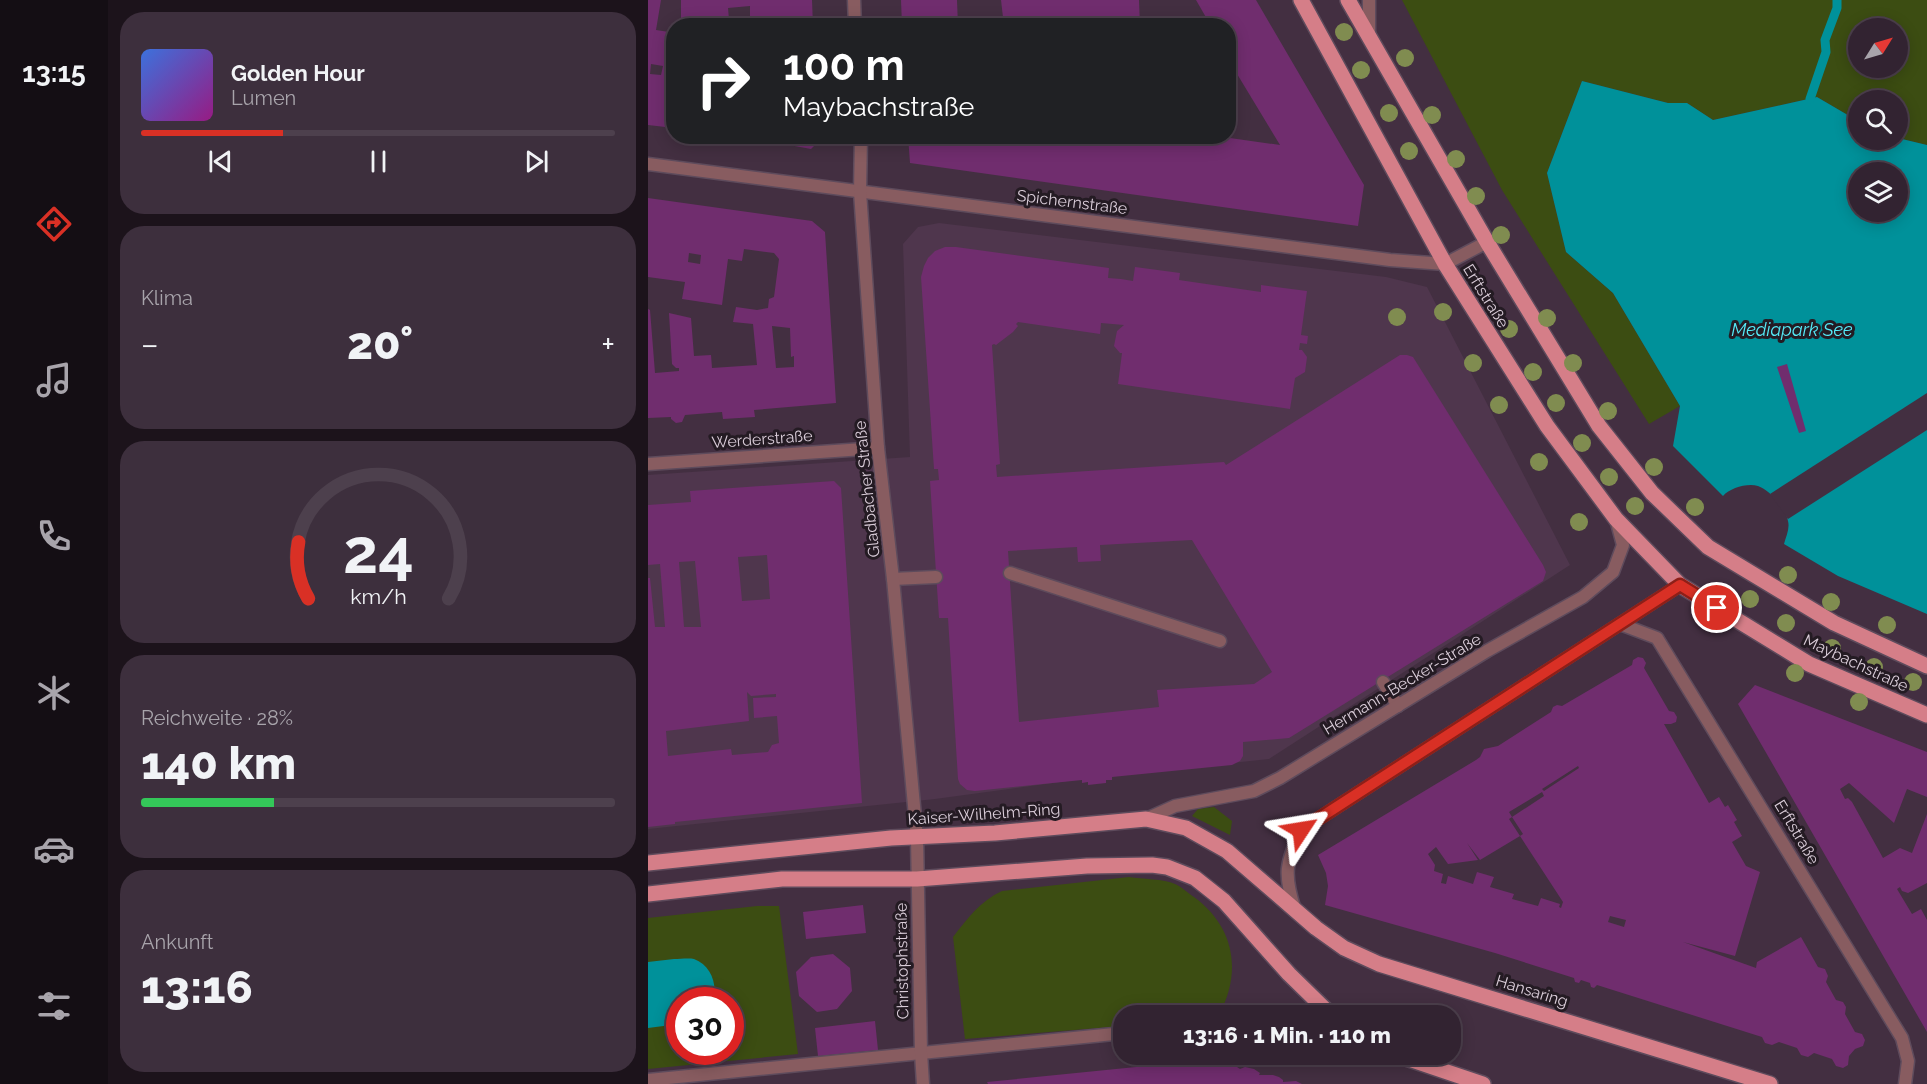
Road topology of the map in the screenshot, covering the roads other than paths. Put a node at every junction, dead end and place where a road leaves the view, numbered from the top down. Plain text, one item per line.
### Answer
1 (854, 0) edge
2 (1301, 0) edge
3 (1348, 0) edge
4 (1369, 0) edge
5 (855, 18) edge
6 (1369, 35) junction
7 (861, 144) edge
8 (648, 164) edge
9 (860, 192) junction
10 (1487, 242) junction
11 (1445, 264) junction
12 (878, 448) junction
13 (648, 464) edge
14 (1616, 519) junction
15 (1708, 547) joint
16 (1010, 573) dead end
17 (936, 577) dead end
18 (893, 579) junction
19 (1680, 585) junction
20 (1620, 624) junction
21 (1220, 641) dead end
22 (1927, 666) edge
23 (1383, 682) dead end
24 (1398, 706) junction
25 (1927, 715) edge
26 (1146, 819) junction
27 (917, 838) junction
28 (648, 863) edge
29 (917, 879) junction
30 (648, 894) edge
31 (1294, 910) junction
32 (1321, 1005) edge
33 (1113, 1034) edge
34 (921, 1053) junction
35 (1427, 1065) edge
36 (648, 1080) edge
37 (923, 1084) edge
38 (1483, 1084) edge
39 (1770, 1084) edge
40 (1905, 1084) edge

1 - 5 street
2 - 11 main road, Erftstraße
3 - 6 main road, Erftstraße
4 - 6 street
6 - 10 main road, Erftstraße
7 - 9 street, Gladbacher Straße
8 - 9 street, Spichernstraße
9 - 11 street, Spichernstraße
9 - 12 street, Gladbacher Straße
10 - 11 street
10 - 15 main road, Erftstraße
11 - 14 main road, Erftstraße
12 - 13 street, Werderstraße
12 - 18 street, Gladbacher Straße
14 - 19 main road, Erftstraße
14 - 24 street, Hermann-Becker-Straße
15 - 22 main road, Maybachstraße
16 - 21 street
17 - 18 street
18 - 27 street, Gladbacher Straße
19 - 20 street
19 - 25 main road, Maybachstraße
20 - 31 street
20 - 40 street, Erftstraße
23 - 24 street
24 - 26 street, Hermann-Becker-Straße
26 - 27 main road, Kaiser-Wilhelm-Ring
26 - 31 main road, Kaiser-Wilhelm-Ring
27 - 28 main road, Kaiser-Wilhelm-Ring
27 - 29 street, Christophstraße
29 - 30 main road
29 - 32 main road
29 - 34 street, Christophstraße
31 - 39 main road, Hansaring
33 - 34 street
34 - 36 street
34 - 37 street, Christophstraße
35 - 38 main road

